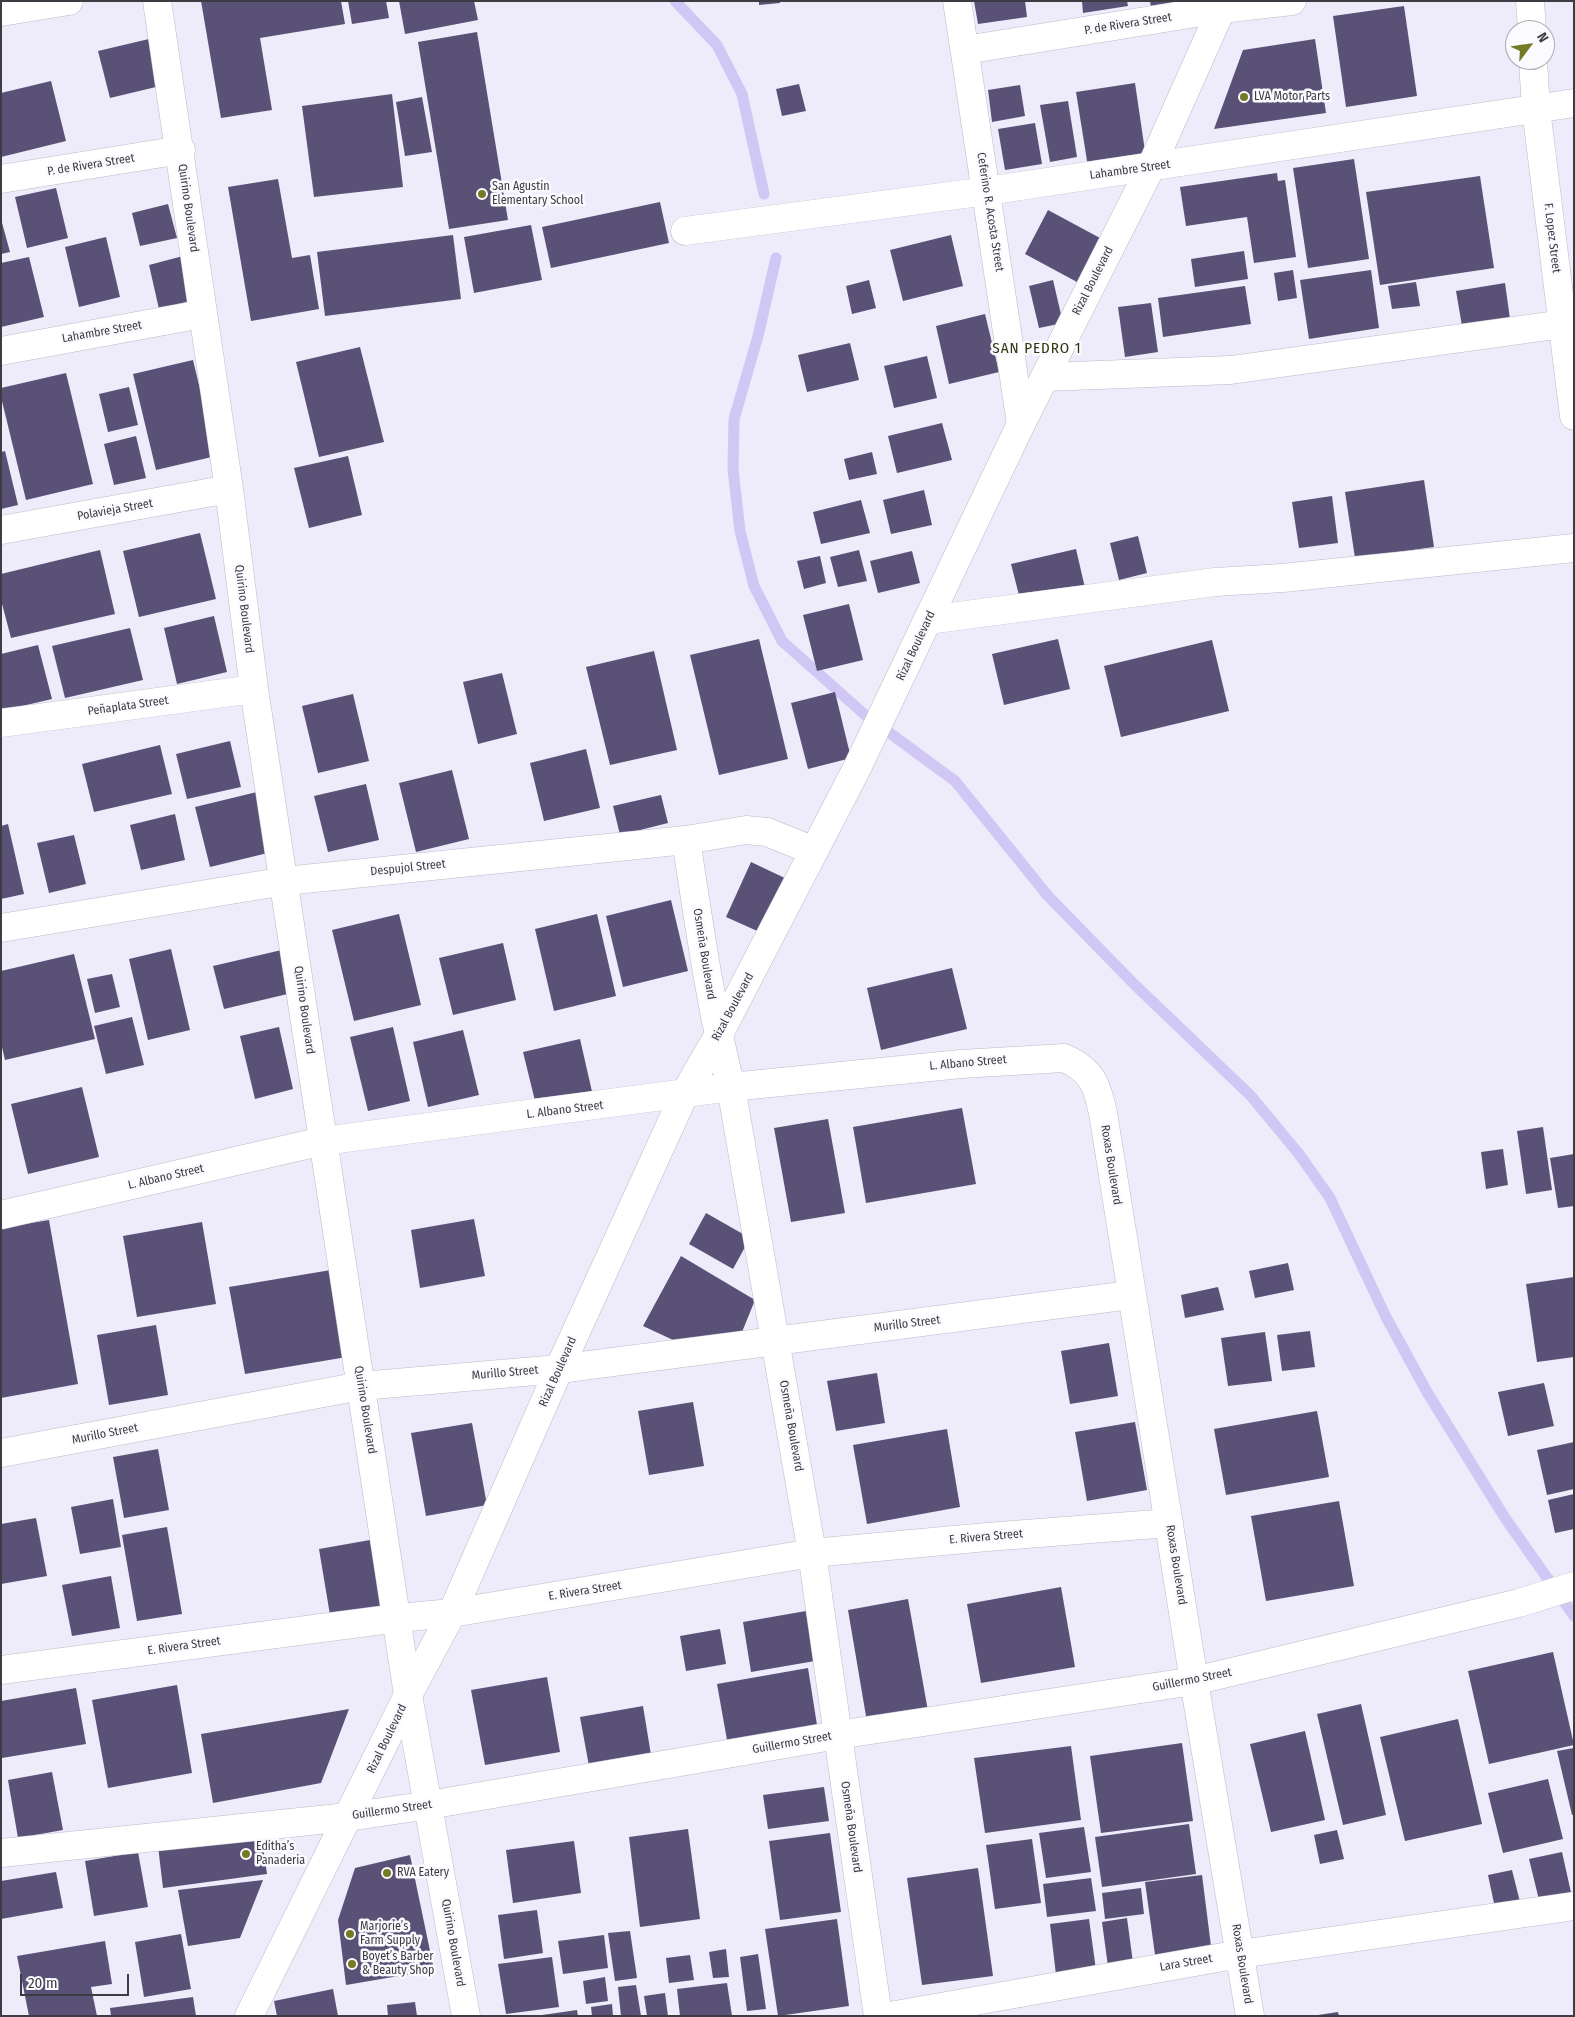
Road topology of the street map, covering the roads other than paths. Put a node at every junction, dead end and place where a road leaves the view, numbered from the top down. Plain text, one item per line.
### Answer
1 (69, 1) edge
2 (157, 1) edge
3 (957, 1) edge
4 (1292, 1) edge
5 (1530, 1) edge
6 (1223, 5) edge
7 (1, 12) edge
8 (1531, 20) edge
9 (964, 50) junction
10 (1534, 70) edge
11 (1574, 103) edge
12 (1536, 108) junction
13 (181, 150) junction
14 (1151, 167) junction
15 (1, 179) edge
16 (987, 191) junction
17 (685, 231) dead end
18 (202, 314) junction
19 (1563, 324) junction
20 (1, 351) edge
21 (1045, 378) junction
22 (1574, 416) edge
23 (1021, 424) junction
24 (229, 489) junction
25 (1, 530) edge
26 (1574, 548) edge
27 (928, 620) junction
28 (254, 689) junction
29 (1, 723) edge
30 (686, 840) junction
31 (814, 851) junction
32 (285, 881) junction
33 (1, 928) edge
34 (718, 1036) junction
35 (731, 1087) junction
36 (684, 1095) junction
37 (1103, 1114) joint
38 (323, 1141) junction
39 (1, 1215) edge
40 (1130, 1295) junction
41 (776, 1340) junction
42 (559, 1369) junction
43 (361, 1386) junction
44 (1, 1453) edge
45 (1169, 1523) junction
46 (812, 1553) junction
47 (1574, 1586) edge
48 (452, 1613) junction
49 (398, 1618) junction
50 (1, 1670) edge
51 (1194, 1682) junction
52 (408, 1695) junction
53 (838, 1735) junction
54 (429, 1805) junction
55 (348, 1817) junction
56 (1, 1853) edge
57 (1574, 1906) edge
58 (1240, 1954) junction
59 (249, 2016) edge
60 (466, 2016) edge
61 (878, 2016) edge
62 (890, 2016) edge
63 (1250, 2016) edge

1 - 7 street
2 - 13 street, Quirino Boulevard
3 - 9 street, Ceferino R. Acosta Street
4 - 6 street, P. de Rivera Street
5 - 8 street
6 - 9 street, P. de Rivera Street
6 - 14 street, Rizal Boulevard
9 - 16 street, Ceferino R. Acosta Street
10 - 12 street, F. Lopez Street
11 - 12 street, Lahambre Street
12 - 14 street, Lahambre Street
12 - 19 street, F. Lopez Street
13 - 15 street, P. de Rivera Street
13 - 18 street, Quirino Boulevard
14 - 16 street, Lahambre Street
14 - 21 street, Rizal Boulevard
16 - 17 street, Lahambre Street
16 - 23 street, Ceferino R. Acosta Street
18 - 20 street, Lahambre Street
18 - 24 street, Quirino Boulevard
19 - 21 street
19 - 22 street, F. Lopez Street
21 - 23 street, Rizal Boulevard
23 - 27 street, Rizal Boulevard
24 - 25 street, Polavieja Street
24 - 28 street, Quirino Boulevard
26 - 27 street
27 - 31 street, Rizal Boulevard
28 - 29 street, Peñaplata Street
28 - 32 street, Quirino Boulevard
30 - 31 street, Despujol Street
30 - 32 street, Despujol Street
30 - 34 street, Osmeña Boulevard
31 - 34 street, Rizal Boulevard
32 - 33 street, Despujol Street
32 - 38 street, Quirino Boulevard
34 - 35 street, Osmeña Boulevard
34 - 36 street, Rizal Boulevard
35 - 36 street, L. Albano Street
35 - 37 street, L. Albano Street
35 - 41 street, Osmeña Boulevard
36 - 38 street, L. Albano Street
36 - 42 street, Rizal Boulevard
37 - 40 street, Roxas Boulevard
38 - 39 street, L. Albano Street
38 - 43 street, Quirino Boulevard
40 - 41 street, Murillo Street
40 - 45 street, Roxas Boulevard
41 - 42 street, Murillo Street
41 - 46 street, Osmeña Boulevard
42 - 43 street, Murillo Street
42 - 48 street, Rizal Boulevard
43 - 44 street, Murillo Street
43 - 49 street, Quirino Boulevard
45 - 46 street, E. Rivera Street
45 - 51 street, Roxas Boulevard
46 - 48 street, E. Rivera Street
46 - 53 street, Osmeña Boulevard
47 - 51 street, Guillermo Street
48 - 49 street, E. Rivera Street
48 - 52 street, Rizal Boulevard
49 - 50 street, E. Rivera Street
49 - 52 street, Quirino Boulevard
51 - 53 street, Guillermo Street
51 - 58 street, Roxas Boulevard
52 - 54 street, Quirino Boulevard
52 - 55 street, Rizal Boulevard
53 - 54 street, Guillermo Street
53 - 61 street, Osmeña Boulevard
54 - 55 street, Guillermo Street
54 - 60 street, Quirino Boulevard
55 - 56 street, Guillermo Street
55 - 59 street, Rizal Boulevard
57 - 58 street, Lara Street
58 - 62 street, Lara Street
58 - 63 street, Roxas Boulevard

